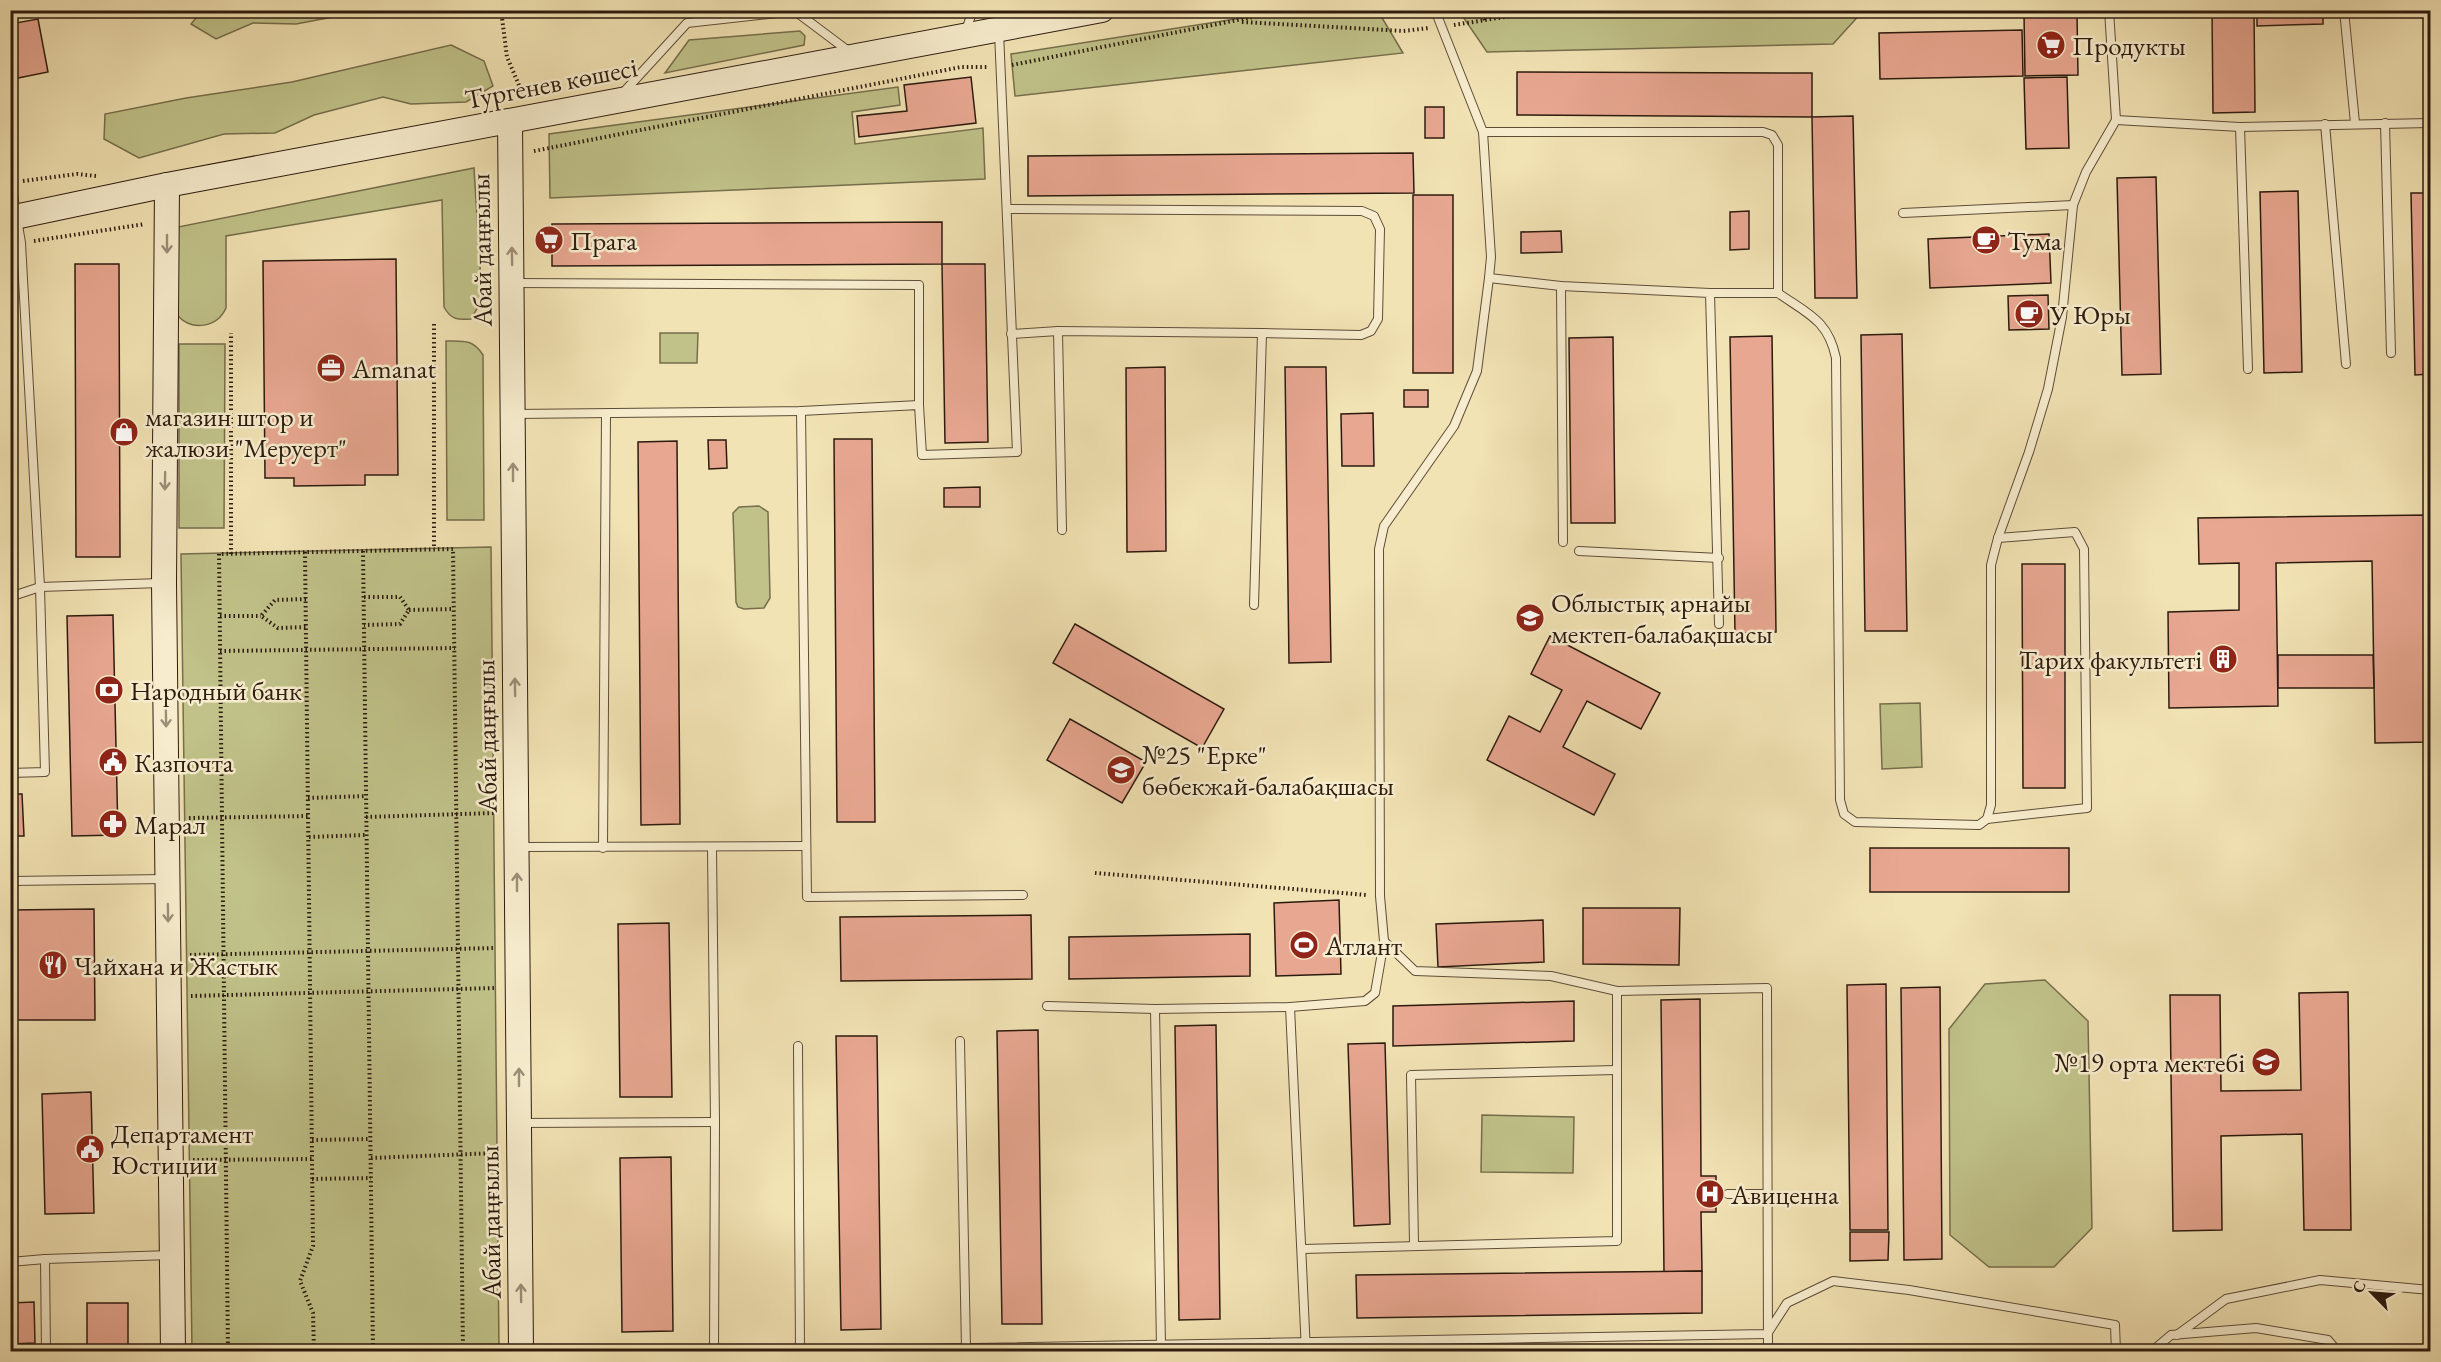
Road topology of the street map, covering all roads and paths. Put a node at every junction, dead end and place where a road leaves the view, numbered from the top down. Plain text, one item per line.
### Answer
1 (501, 10) edge
2 (973, 10) edge
3 (1102, 10) edge
4 (1288, 10) edge
5 (1435, 10) edge
6 (1482, 10) edge
7 (1548, 10) edge
8 (2109, 10) edge
9 (2344, 10) edge
10 (1235, 21) junction
11 (1485, 21) junction
12 (1442, 27) junction
13 (999, 31) junction
14 (963, 37) junction
15 (857, 57) junction
16 (1001, 67) junction
17 (616, 101) junction
18 (522, 119) junction
19 (2116, 120) junction
20 (2355, 123) junction
21 (2385, 123) junction
22 (2430, 123) edge
23 (2325, 124) junction
24 (2240, 127) junction
25 (1484, 132) junction
26 (534, 151) dead end
27 (10, 177) edge
28 (167, 185) junction
29 (2073, 205) junction
30 (1007, 209) junction
31 (1903, 213) dead end
32 (14, 217) edge
33 (167, 220) junction
34 (21, 243) junction
35 (1489, 278) junction
36 (512, 283) junction
37 (1561, 286) junction
38 (1710, 293) junction
39 (1778, 293) junction
40 (434, 324) dead end
41 (1058, 331) junction
42 (231, 333) dead end
43 (1262, 333) junction
44 (1011, 334) junction
45 (2391, 353) dead end
46 (2346, 364) dead end
47 (2248, 369) dead end
48 (919, 405) junction
49 (801, 411) junction
50 (513, 414) junction
51 (606, 414) junction
52 (1062, 530) dead end
53 (1998, 538) junction
54 (1563, 542) dead end
55 (434, 549) junction
56 (363, 551) junction
57 (1579, 551) dead end
58 (305, 552) junction
59 (231, 554) junction
60 (1719, 558) junction
61 (165, 583) junction
62 (40, 586) junction
63 (10, 597) edge
64 (364, 597) junction
65 (306, 599) junction
66 (1254, 605) dead end
67 (454, 609) junction
68 (409, 610) junction
69 (220, 616) junction
70 (261, 616) junction
71 (1719, 624) dead end
72 (364, 625) junction
73 (306, 627) junction
74 (454, 648) junction
75 (364, 649) junction
76 (307, 650) junction
77 (220, 651) junction
78 (10, 772) edge
79 (366, 796) junction
80 (308, 798) junction
81 (494, 813) dead end
82 (457, 814) junction
83 (308, 816) junction
84 (366, 817) junction
85 (184, 818) dead end
86 (222, 818) junction
87 (1988, 819) junction
88 (366, 835) junction
89 (309, 837) junction
90 (806, 846) junction
91 (517, 847) junction
92 (603, 848) junction
93 (712, 848) junction
94 (1095, 873) dead end
95 (168, 879) junction
96 (10, 881) edge
97 (1023, 895) dead end
98 (1380, 896) junction
99 (1384, 941) junction
100 (495, 948) dead end
101 (458, 949) junction
102 (368, 951) junction
103 (310, 953) junction
104 (224, 955) junction
105 (187, 956) dead end
106 (496, 988) dead end
107 (459, 989) junction
108 (369, 991) junction
109 (1617, 991) junction
110 (310, 993) junction
111 (224, 995) junction
112 (187, 996) dead end
113 (1047, 1006) dead end
114 (1290, 1007) junction
115 (1155, 1009) junction
116 (960, 1041) dead end
117 (798, 1046) dead end
118 (1616, 1070) junction
119 (715, 1122) junction
120 (519, 1124) junction
121 (370, 1139) junction
122 (312, 1140) junction
123 (496, 1153) dead end
124 (461, 1154) junction
125 (371, 1158) junction
126 (312, 1159) junction
127 (189, 1160) dead end
128 (226, 1160) junction
129 (371, 1178) junction
130 (312, 1179) junction
131 (1728, 1194) dead end
132 (1767, 1194) junction
133 (1414, 1244) junction
134 (1303, 1249) junction
135 (172, 1255) junction
136 (45, 1259) junction
137 (10, 1262) edge
138 (2430, 1290) edge
139 (1767, 1334) junction
140 (2177, 1335) junction
141 (1412, 1341) junction
142 (1161, 1346) junction
143 (1306, 1347) edge
144 (966, 1348) junction
145 (521, 1350) edge
146 (714, 1351) edge
147 (800, 1351) edge
148 (46, 1352) edge
149 (173, 1352) edge
150 (228, 1352) edge
151 (314, 1352) edge
152 (373, 1352) edge
153 (463, 1352) edge
154 (1412, 1352) edge
155 (1768, 1352) edge
156 (2116, 1352) edge
157 (2151, 1352) edge
158 (2338, 1352) edge

1 - 18 path
2 - 14 lane
3 - 13 main road, Тургенев көшесі
4 - 10 path
5 - 12 lane
6 - 11 path
7 - 11 path
8 - 19 lane
9 - 20 lane
10 - 12 path
10 - 16 path
11 - 12 path
12 - 25 lane
13 - 14 main road, Тургенев көшесі
13 - 16 lane
14 - 15 main road, Тургенев көшесі
15 - 17 main road, Тургенев көшесі
15 - 17 lane
16 - 26 path
16 - 30 lane
17 - 18 main road, Тургенев көшесі
18 - 28 main road, Тургенев көшесі
36 -> 18 main road, Абай даңғылы
19 - 24 lane
19 - 29 lane
20 - 21 lane
20 - 23 lane
21 - 22 lane
21 - 45 lane
23 - 24 lane
23 - 46 lane
24 - 47 lane
25 - 35 lane
25 - 39 lane
27 - 32 lane
28 - 32 main road, Тургенев көшесі
28 - 33 main road
29 - 31 lane
29 - 53 lane
30 - 43 lane
30 - 44 lane
32 - 34 lane
33 - 34 path
33 -> 61 main road
34 - 62 lane
35 - 37 lane
35 - 98 lane
36 - 48 lane
36 - 50 main road, Абай даңғылы
37 - 38 lane
37 - 54 lane
38 - 39 lane
38 - 60 lane
39 - 87 lane
40 - 55 path
41 - 43 lane
41 - 44 lane
41 - 52 lane
42 - 59 path
43 - 66 lane
44 - 48 lane
48 - 49 lane
49 - 51 lane
49 - 90 lane
50 - 51 lane
91 -> 50 main road, Абай даңғылы
51 - 92 lane
53 - 87 lane
53 - 87 lane
55 - 56 path
55 - 67 path
56 - 58 path
56 - 64 path
57 - 60 lane
58 - 59 path
58 - 65 path
59 - 69 path
60 - 71 lane
61 - 62 lane
61 -> 95 main road
62 - 63 lane
62 - 78 lane
64 - 68 path
64 - 72 path
65 - 70 path
65 - 73 path
67 - 68 path
67 - 74 path
68 - 72 path
69 - 70 path
69 - 77 path
70 - 73 path
72 - 75 path
73 - 76 path
74 - 75 path
74 - 82 path
75 - 76 path
75 - 79 path
76 - 77 path
76 - 80 path
77 - 86 path
79 - 80 path
79 - 84 path
80 - 83 path
81 - 82 path
82 - 84 path
82 - 101 path
83 - 86 path
83 - 89 path
84 - 88 path
85 - 86 path
86 - 104 path
88 - 89 path
88 - 102 path
89 - 103 path
90 - 93 lane
90 - 97 lane
91 - 92 lane
120 -> 91 main road, Абай даңғылы
92 - 93 lane
93 - 119 lane
94 - 98 path
95 - 96 lane
95 -> 135 main road
98 - 99 lane
99 - 109 lane
99 - 114 lane
100 - 101 path
101 - 102 path
101 - 107 path
102 - 103 path
102 - 108 path
103 - 104 path
103 - 110 path
104 - 105 path
104 - 111 path
106 - 107 path
107 - 108 path
107 - 124 path
108 - 110 path
108 - 121 path
109 - 118 lane
109 - 132 lane
110 - 111 path
110 - 122 path
111 - 112 path
111 - 128 path
113 - 115 lane
114 - 115 lane
114 - 134 lane
115 - 142 lane
116 - 144 lane
117 - 147 lane
118 - 133 lane
118 - 133 lane
119 - 120 lane
119 - 146 lane
145 -> 120 main road, Абай даңғылы
121 - 122 path
121 - 125 path
122 - 126 path
123 - 124 path
124 - 125 path
124 - 153 path
125 - 129 path
126 - 128 path
126 - 130 path
127 - 128 path
128 - 150 path
129 - 130 path
129 - 152 path
130 - 151 path
131 - 132 lane
132 - 139 lane
133 - 134 lane
134 - 143 lane
135 - 136 lane
135 - 149 main road
136 - 137 lane
136 - 148 lane
138 - 140 lane
139 - 141 lane
139 - 155 lane
139 - 156 lane
140 - 157 lane
140 - 158 lane
141 - 143 lane
141 - 154 lane
142 - 143 lane
142 - 144 lane
144 - 147 lane
145 - 146 lane
146 - 147 lane

